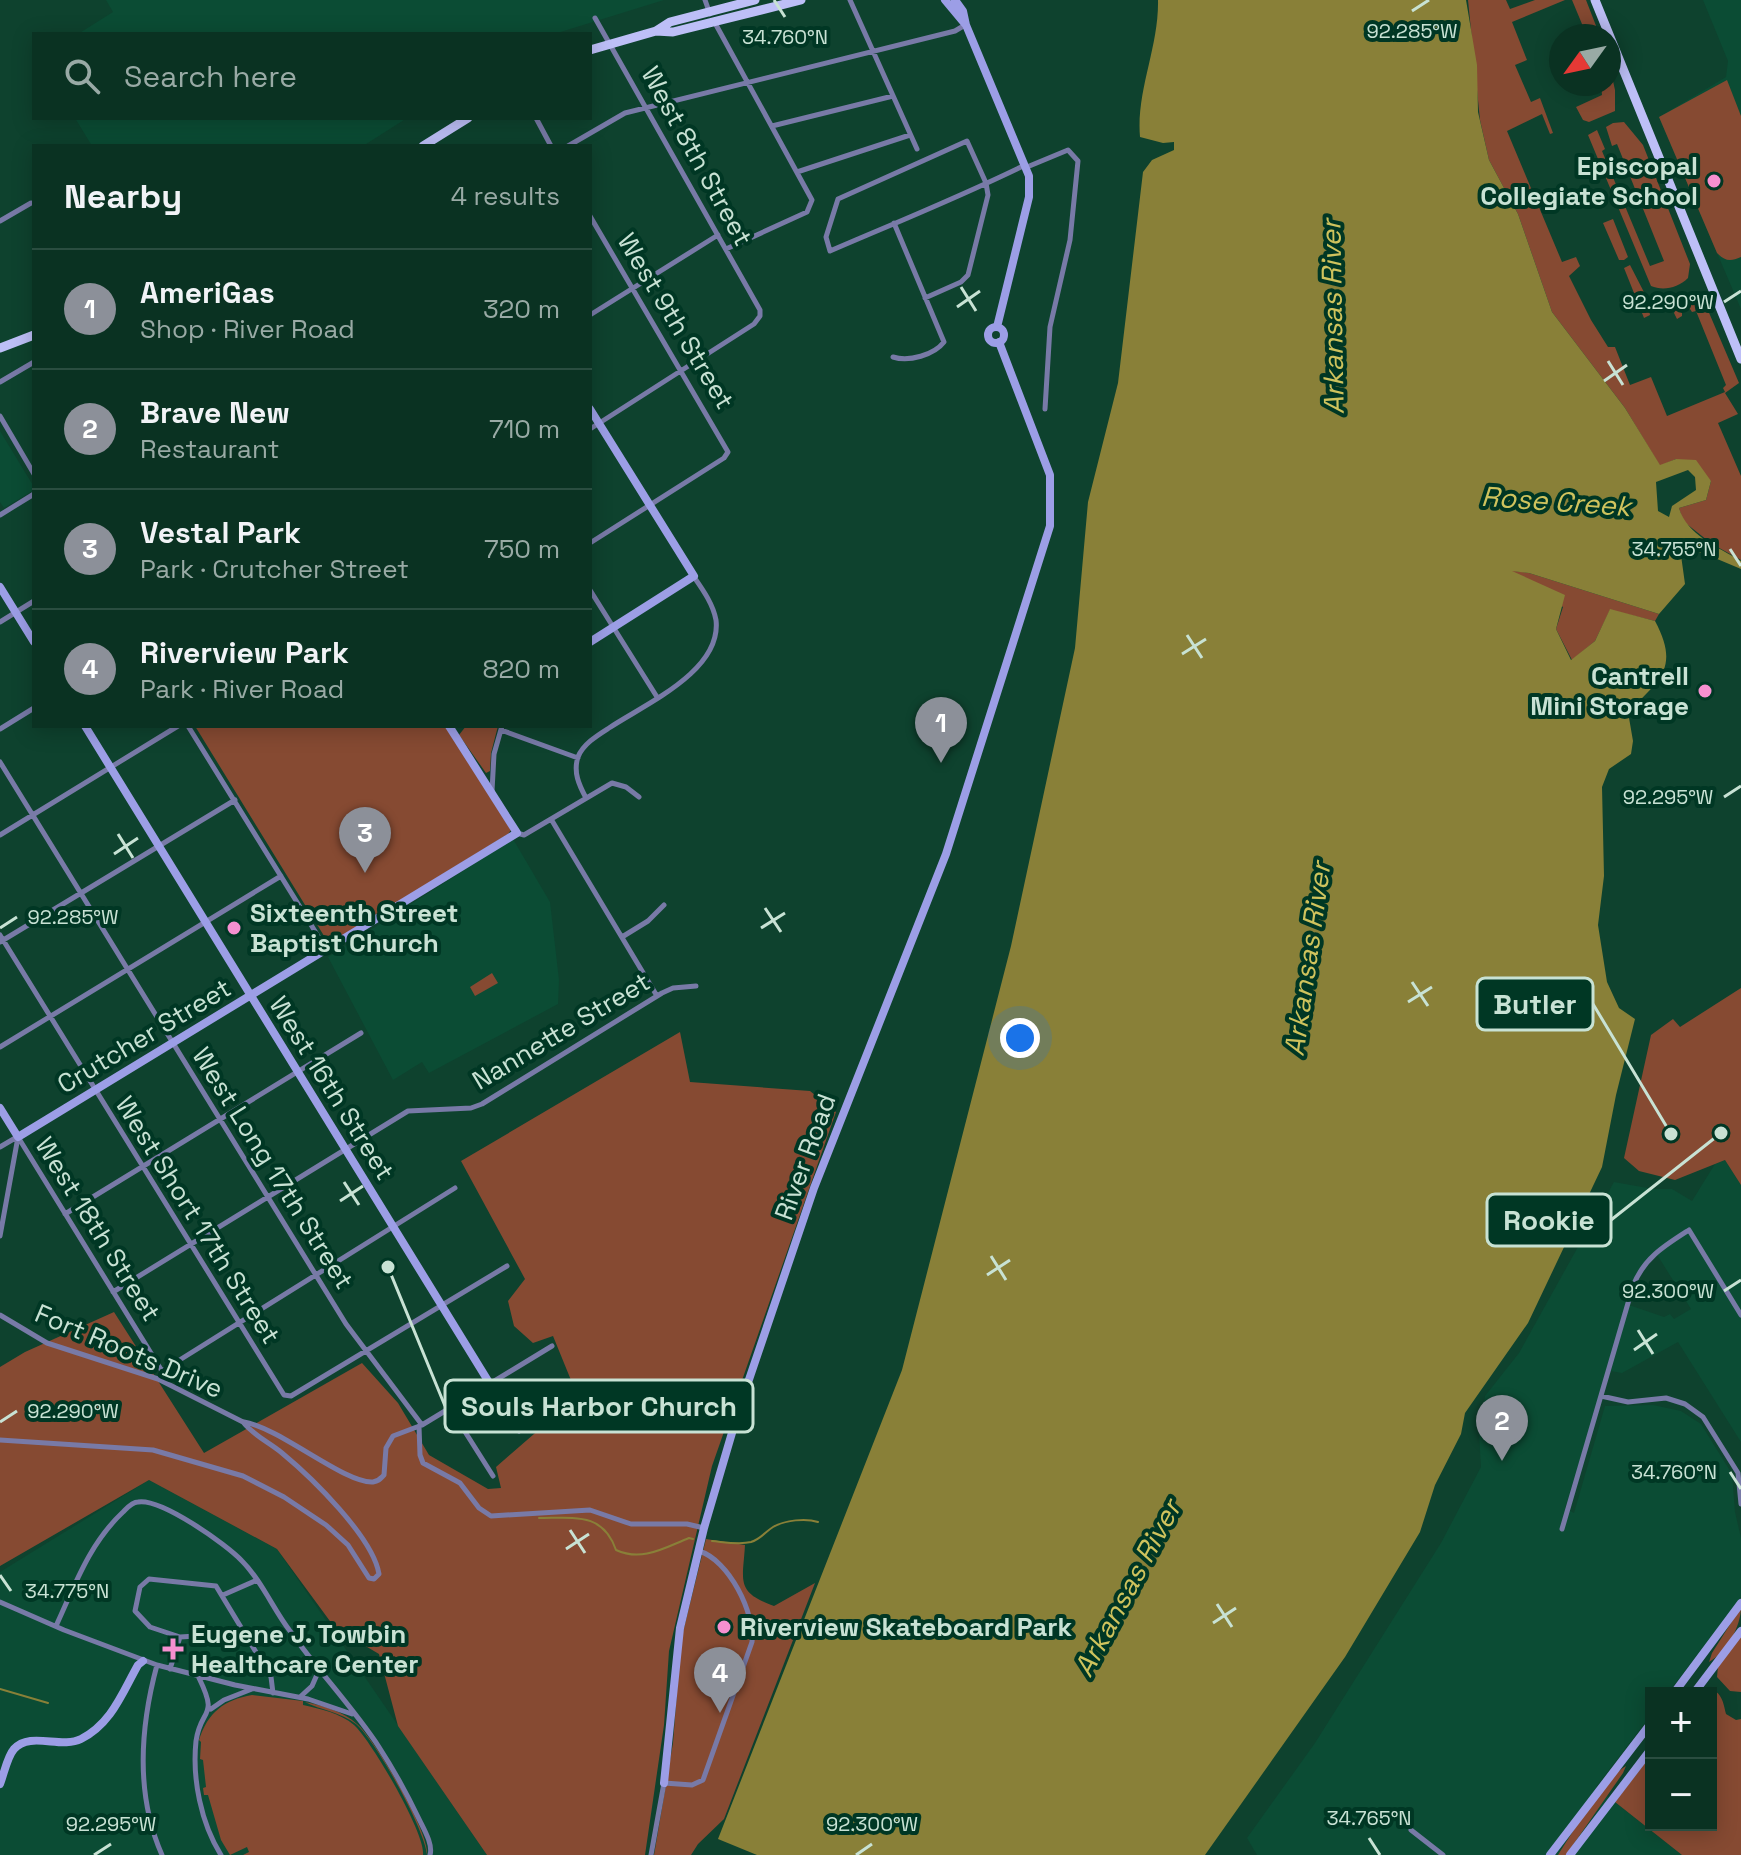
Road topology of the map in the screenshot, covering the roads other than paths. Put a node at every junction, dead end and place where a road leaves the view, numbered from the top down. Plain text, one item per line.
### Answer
1 (705, 0) edge
2 (755, 0) edge
3 (801, 0) edge
4 (850, 0) edge
5 (945, 0) edge
6 (955, 0) edge
7 (1595, 0) edge
8 (709, 12) junction
9 (595, 18) dead end
10 (714, 22) junction
11 (966, 25) junction
12 (656, 31) junction
13 (610, 43) junction
14 (592, 49) edge
15 (873, 51) junction
16 (748, 83) junction
17 (893, 96) junction
18 (647, 107) junction
19 (465, 120) edge
20 (537, 120) edge
21 (772, 126) junction
22 (910, 135) junction
23 (435, 143) edge
24 (550, 144) edge
25 (571, 144) edge
26 (917, 149) dead end
27 (1027, 166) junction
28 (797, 172) junction
29 (986, 183) junction
30 (31, 203) dead end
31 (592, 219) edge
32 (0, 221) edge
33 (894, 223) junction
34 (718, 235) junction
35 (726, 249) junction
36 (633, 288) junction
37 (925, 298) junction
38 (592, 314) edge
39 (32, 336) edge
40 (0, 348) edge
41 (893, 357) dead end
42 (1741, 359) edge
43 (32, 363) edge
44 (681, 371) junction
45 (0, 382) edge
46 (1045, 409) dead end
47 (592, 412) edge
48 (0, 416) edge
49 (599, 424) junction
50 (592, 428) edge
51 (32, 470) edge
52 (32, 495) edge
53 (650, 505) junction
54 (0, 515) edge
55 (592, 542) edge
56 (694, 576) junction
57 (0, 587) edge
58 (592, 593) edge
59 (32, 602) edge
60 (16, 613) junction
61 (0, 622) edge
62 (613, 627) junction
63 (32, 639) edge
64 (592, 641) edge
65 (657, 697) junction
66 (32, 709) edge
67 (86, 728) edge
68 (175, 728) edge
69 (189, 728) edge
70 (454, 728) edge
71 (502, 728) edge
72 (0, 729) edge
73 (578, 758) junction
74 (0, 762) edge
75 (111, 767) junction
76 (492, 791) junction
77 (639, 797) dead end
78 (586, 798) junction
79 (235, 800) junction
80 (33, 815) junction
81 (551, 819) junction
82 (517, 833) junction
83 (0, 835) edge
84 (158, 845) junction
85 (281, 876) junction
86 (80, 893) junction
87 (664, 905) dead end
88 (206, 922) junction
89 (622, 937) junction
90 (1, 939) edge
91 (326, 949) junction
92 (128, 969) junction
93 (696, 986) dead end
94 (251, 995) junction
95 (657, 996) junction
96 (50, 1016) junction
97 (361, 1033) dead end
98 (173, 1042) junction
99 (0, 1047) edge
100 (298, 1071) junction
101 (95, 1091) junction
102 (0, 1108) edge
103 (220, 1119) junction
104 (18, 1137) junction
105 (0, 1147) edge
106 (346, 1149) junction
107 (142, 1167) junction
108 (455, 1188) dead end
109 (268, 1197) junction
110 (65, 1214) junction
111 (393, 1227) junction
112 (0, 1236) edge
113 (190, 1245) junction
114 (507, 1266) dead end
115 (315, 1275) junction
116 (113, 1292) junction
117 (441, 1305) junction
118 (0, 1315) edge
119 (1741, 1315) edge
120 (238, 1323) junction
121 (552, 1346) dead end
122 (365, 1352) junction
123 (490, 1384) junction
124 (1601, 1396) junction
125 (450, 1408) junction
126 (243, 1422) junction
127 (420, 1426) junction
128 (519, 1431) dead end
129 (0, 1440) edge
130 (493, 1476) dead end
131 (1741, 1504) edge
132 (704, 1528) junction
133 (1562, 1529) dead end
134 (699, 1551) junction
135 (257, 1580) junction
136 (223, 1595) junction
137 (0, 1602) edge
138 (1741, 1603) edge
139 (56, 1626) junction
140 (1741, 1631) edge
141 (244, 1633) junction
142 (180, 1637) junction
143 (143, 1661) junction
144 (157, 1665) junction
145 (170, 1669) junction
146 (319, 1670) junction
147 (198, 1677) junction
148 (1678, 1687) edge
149 (1699, 1687) edge
150 (252, 1689) junction
151 (273, 1693) junction
152 (299, 1697) junction
153 (210, 1710) junction
154 (353, 1714) junction
155 (1645, 1731) edge
156 (1645, 1757) edge
157 (664, 1783) junction
158 (0, 1784) edge
159 (1411, 1830) dead end
160 (162, 1855) edge
161 (221, 1855) edge
162 (430, 1855) edge
163 (651, 1855) edge
164 (1443, 1855) edge
165 (1550, 1855) edge
166 (1570, 1855) edge

1 - 8 street
2 - 8 main road
3 - 10 main road
4 - 15 street
5 - 11 street
6 - 11 street
7 - 42 main road
8 - 10 street
8 - 12 main road
9 - 13 street, West 8th Street
10 - 12 main road
10 - 16 street
11 - 15 street
11 - 27 street
12 - 13 main road
13 - 14 main road
13 - 18 street, West 8th Street
15 - 16 street
15 - 17 street
16 - 18 street
16 - 21 street
17 - 21 street
17 - 22 street
18 - 25 street
18 - 34 street, West 8th Street
19 - 23 main road
20 - 24 street
21 - 28 street
22 - 26 street
22 - 28 street
27 - 29 street
27 - 46 street
27 - 132 street, River Road
28 - 35 street
29 - 33 street
29 - 33 street
29 - 37 street
30 - 32 street
31 - 36 street, West 9th Street
33 - 37 street
34 - 35 street, West 8th Street
34 - 36 street
35 - 44 street, West 8th Street
36 - 38 street
36 - 44 street, West 9th Street
37 - 41 street
39 - 40 main road
43 - 45 street
44 - 49 street
44 - 53 street, West 9th Street
47 - 49 street
48 - 51 street
49 - 50 street
49 - 53 street
52 - 54 street
53 - 55 street
53 - 56 street
56 - 62 street
56 - 65 street
57 - 60 street
58 - 62 street
59 - 60 street
60 - 61 street
60 - 63 street
62 - 64 street
62 - 65 street
65 - 73 street
66 - 72 street
67 - 75 street, West 16th Street
68 - 75 street
69 - 79 street
70 - 76 street
71 - 73 street
71 - 76 street
73 - 78 street
74 - 80 street, West Long 17th Street
75 - 80 street
75 - 84 street, West 16th Street
76 - 82 street
77 - 78 street, Crutcher Street
78 - 81 street, Crutcher Street
79 - 84 street
79 - 85 street
80 - 83 street
80 - 86 street, West Long 17th Street
81 - 82 street, Crutcher Street
81 - 89 street
82 - 91 street, Crutcher Street
84 - 86 street
84 - 88 street, West 16th Street
85 - 88 street
85 - 91 street
86 - 90 street
86 - 92 street, West Long 17th Street
87 - 89 street
88 - 92 street
88 - 94 street, West 16th Street
89 - 95 street
90 - 96 street, West Short 17th Street
91 - 94 street, Crutcher Street
92 - 96 street
92 - 98 street, West Long 17th Street
93 - 95 street, Nannette Street
94 - 98 street, Crutcher Street
94 - 100 street, West 16th Street
95 - 106 street, Nannette Street
96 - 99 street
96 - 101 street, West Short 17th Street
97 - 100 street
98 - 101 street, Crutcher Street
98 - 103 street, West Long 17th Street
100 - 103 street
100 - 106 street, West 16th Street
101 - 104 street, Crutcher Street
101 - 107 street, West Short 17th Street
102 - 104 street, West 18th Street
103 - 107 street
103 - 109 street, West Long 17th Street
104 - 105 street, Crutcher Street
104 - 110 street, West 18th Street
104 - 112 street
106 - 109 street, Nannette Street
106 - 111 street, West 16th Street
107 - 110 street
107 - 113 street, West Short 17th Street
108 - 111 street
109 - 113 street, Nannette Street
109 - 115 street, West Long 17th Street
110 - 116 street, West 18th Street
111 - 115 street
111 - 117 street, West 16th Street
113 - 116 street, Nannette Street
113 - 120 street, West Short 17th Street
114 - 117 street
115 - 120 street
115 - 122 street, West Long 17th Street
116 - 120 street, West 18th Street
117 - 122 street
117 - 123 street, West 16th Street
118 - 126 street, Fort Roots Drive
119 - 124 street
120 - 122 street, West Short 17th Street
121 - 123 street
122 - 127 street, West Long 17th Street
123 - 125 street
123 - 128 street, West 16th Street
124 - 131 street
124 - 133 street
125 - 127 street
125 - 130 street
126 - 127 street, Fort Roots Drive
126 - 129 street, Fort Roots Drive
127 - 132 street
132 - 134 street, River Road
134 - 157 street, River Road
134 - 157 street
135 - 136 street
135 - 139 street
135 - 146 street
136 - 141 street
136 - 142 street
137 - 139 street
138 - 148 street
139 - 143 street
140 - 149 street
141 - 142 street
141 - 151 street
142 - 145 street
143 - 144 street
143 - 158 street
144 - 145 street
144 - 160 street
145 - 147 street
146 - 152 street
146 - 154 street
147 - 150 street
147 - 153 street
150 - 151 street
150 - 153 street
151 - 152 street
152 - 154 street
153 - 161 street
154 - 162 street
155 - 165 street
156 - 166 street
157 - 163 street, River Road
159 - 164 street

